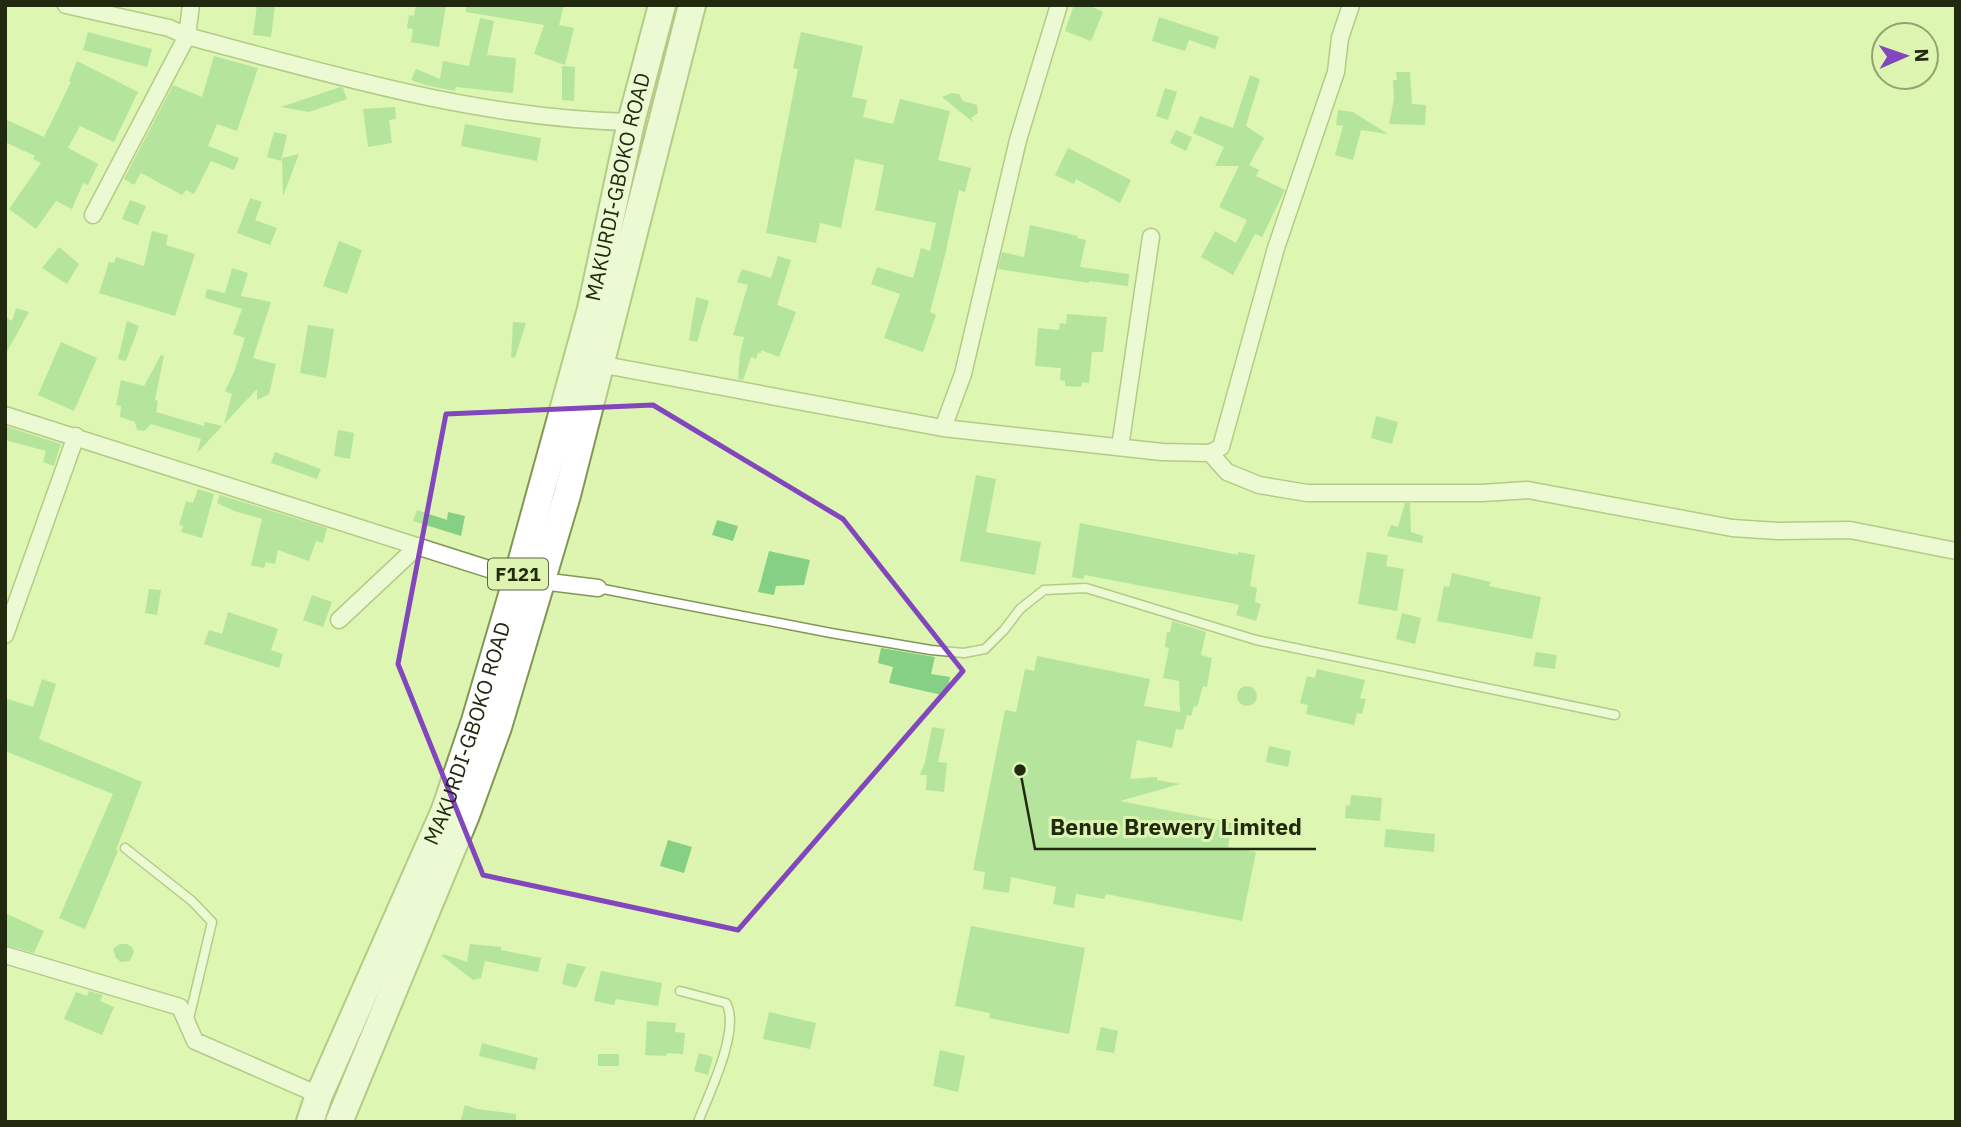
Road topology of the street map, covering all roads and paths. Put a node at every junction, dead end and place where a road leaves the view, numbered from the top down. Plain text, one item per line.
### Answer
1 (66, 5) edge
2 (191, 5) edge
3 (662, 5) edge
4 (692, 5) edge
5 (1059, 5) edge
6 (1351, 5) edge
7 (187, 37) junction
8 (631, 122) junction
9 (93, 215) dead end
10 (1151, 237) dead end
11 (599, 364) junction
12 (5, 415) edge
13 (943, 428) junction
14 (76, 436) junction
15 (1120, 447) junction
16 (1210, 453) junction
17 (418, 546) junction
18 (1956, 551) edge
19 (530, 580) junction
20 (598, 588) joint
21 (339, 620) dead end
22 (5, 635) edge
23 (1615, 715) dead end
24 (125, 848) dead end
25 (5, 955) edge
26 (680, 991) dead end
27 (188, 1024) junction
28 (318, 1113) edge
29 (339, 1122) edge
30 (698, 1122) edge

1 - 7 street
2 - 7 street
3 - 8 main road, MAKURDI-GBOKO ROAD / F121
4 - 11 main road, F121
5 - 13 street
6 - 16 street
7 - 8 street
7 - 9 street
8 - 19 main road, MAKURDI-GBOKO ROAD / F121
10 - 15 street
11 - 13 street
11 - 19 main road, F121
12 - 14 street
13 - 15 street
14 - 17 street
14 - 22 street
15 - 16 street
16 - 18 street
17 - 19 street
17 - 21 street
19 - 20 street
19 - 28 main road, MAKURDI-GBOKO ROAD / F121
19 - 29 main road, F121
20 - 23 lane
24 - 27 lane
25 - 27 street
26 - 30 lane
27 - 28 street

